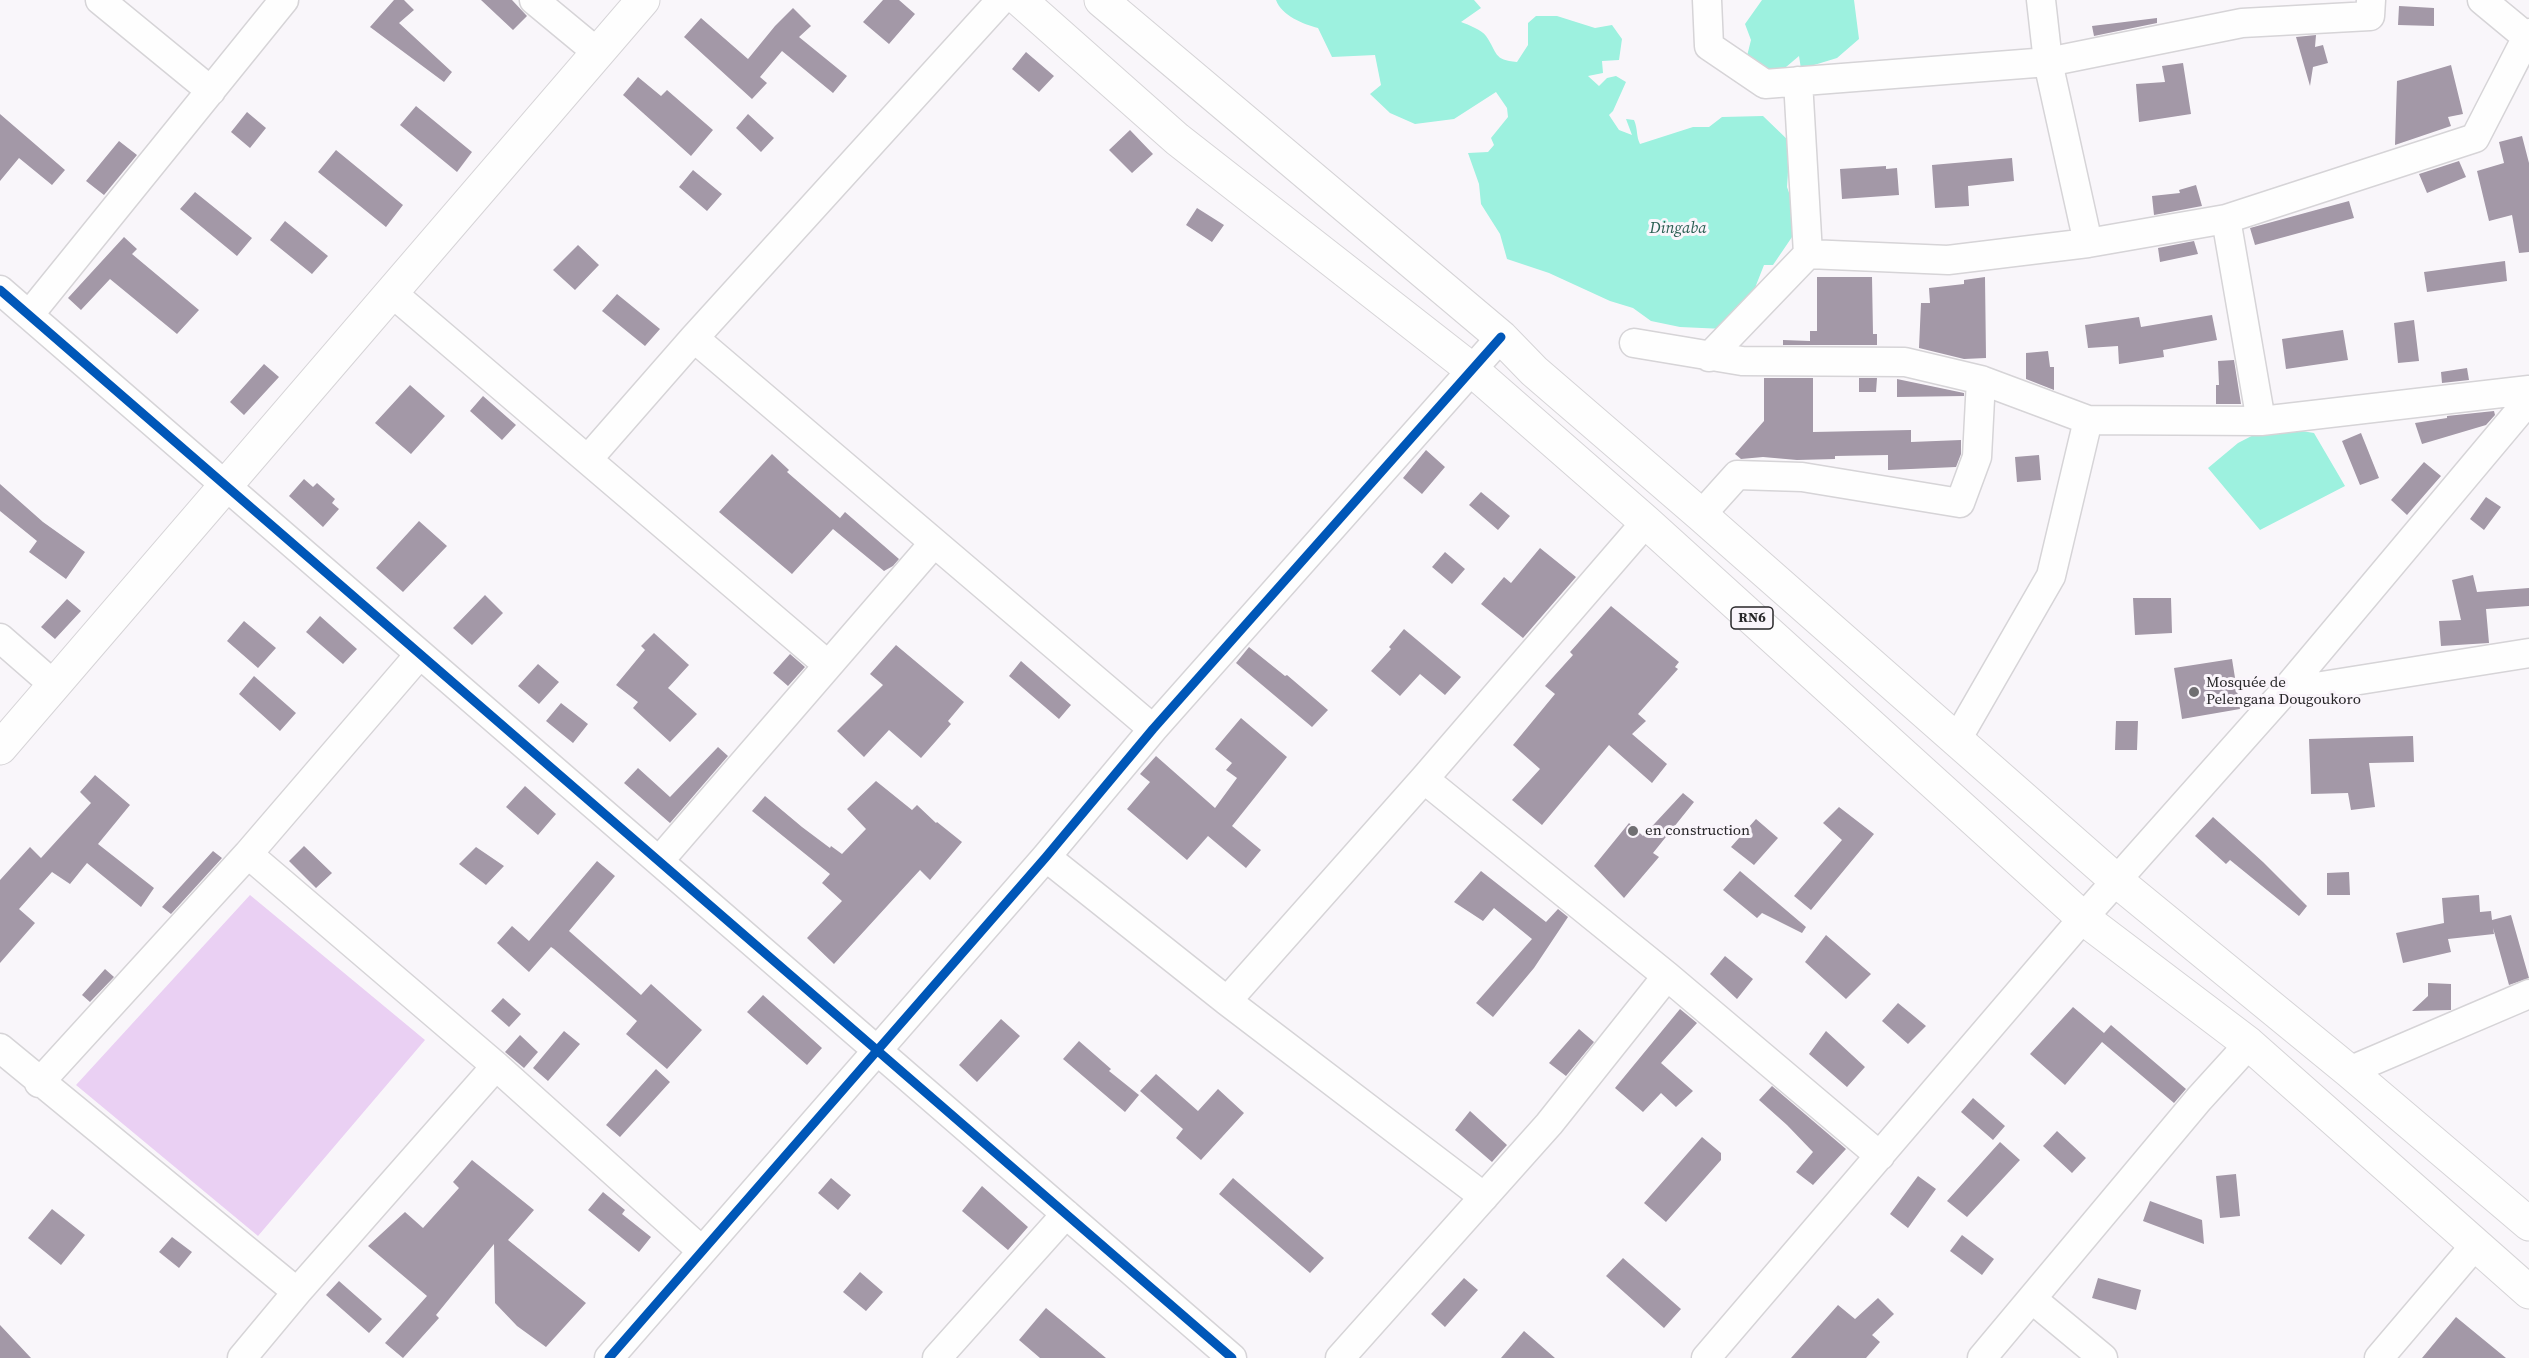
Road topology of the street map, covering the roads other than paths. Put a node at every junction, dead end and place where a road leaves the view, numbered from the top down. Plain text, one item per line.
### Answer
1 (100, 0) edge
2 (284, 0) edge
3 (534, 0) edge
4 (643, 0) edge
5 (1002, 0) edge
6 (1020, 0) edge
7 (1101, 0) edge
8 (1707, 0) edge
9 (2041, 0) edge
10 (2371, 0) edge
11 (2482, 0) edge
12 (2528, 37) edge
13 (598, 53) junction
14 (2048, 62) junction
15 (1798, 81) junction
16 (211, 91) junction
17 (2226, 219) junction
18 (2088, 243) junction
19 (1808, 254) junction
20 (0, 290) edge
21 (391, 292) junction
22 (29, 315) junction
23 (1501, 337) junction
24 (694, 338) junction
25 (1634, 343) dead end
26 (1708, 357) junction
27 (1471, 369) junction
28 (1981, 380) junction
29 (2529, 390) edge
30 (2529, 400) edge
31 (2088, 420) junction
32 (2261, 421) junction
33 (588, 459) junction
34 (225, 485) junction
35 (1701, 515) junction
36 (1646, 522) junction
37 (934, 543) junction
38 (0, 638) edge
39 (2529, 653) edge
40 (420, 654) junction
41 (828, 665) junction
42 (54, 685) junction
43 (2284, 692) junction
44 (1153, 729) junction
45 (1956, 741) junction
46 (0, 748) edge
47 (1425, 779) junction
48 (248, 854) junction
49 (1046, 857) junction
50 (659, 861) junction
51 (2117, 882) junction
52 (2084, 918) junction
53 (1667, 976) junction
54 (2529, 994) edge
55 (1227, 1001) junction
56 (2249, 1044) junction
57 (0, 1048) edge
58 (877, 1050) junction
59 (495, 1066) junction
60 (2349, 1071) junction
61 (39, 1083) junction
62 (1880, 1156) junction
63 (1484, 1197) junction
64 (1066, 1214) junction
65 (2529, 1224) edge
66 (2476, 1244) junction
67 (702, 1251) junction
68 (297, 1292) junction
69 (2529, 1292) edge
70 (2032, 1299) junction
71 (242, 1358) edge
72 (609, 1358) edge
73 (937, 1358) edge
74 (1232, 1358) edge
75 (1340, 1358) edge
76 (1706, 1358) edge
77 (1982, 1358) edge
78 (2103, 1358) edge
79 (2379, 1358) edge

1 - 16 street
2 - 16 street
3 - 13 street
4 - 13 main road
5 - 24 street
6 - 27 main road, RN6
7 - 23 main road, RN6
8 - 15 street
9 - 14 street
10 - 14 street
11 - 12 street
12 - 17 street
13 - 21 main road
14 - 15 street
14 - 18 street
15 - 19 street
16 - 22 street
17 - 18 street
17 - 32 street
18 - 19 street
19 - 26 street
20 - 22 street
21 - 33 street
21 - 34 main road
22 - 34 street
23 - 27 street
23 - 35 main road, RN6
24 - 33 street
24 - 37 street
25 - 26 street
26 - 28 street
27 - 36 main road, RN6
27 - 44 street
28 - 31 street
28 - 35 street
29 - 32 street
30 - 43 street
31 - 32 street
31 - 45 street
33 - 41 street
34 - 40 street
34 - 42 main road
35 - 45 main road, RN6
36 - 47 street
36 - 52 main road, RN6
37 - 41 street
37 - 44 street
38 - 42 street
39 - 43 street
40 - 48 street
40 - 50 street
41 - 50 street
42 - 46 main road
43 - 51 street
44 - 49 street
45 - 51 main road, RN6
47 - 53 street
47 - 55 street
48 - 59 street
48 - 61 street
49 - 55 street
49 - 58 street
50 - 58 street
51 - 52 street
51 - 60 main road, RN6
52 - 56 main road, RN6
52 - 62 street
53 - 62 street
53 - 63 street
54 - 60 street
55 - 63 street
56 - 66 main road, RN6
56 - 70 street
57 - 61 street
58 - 64 street
58 - 67 street
59 - 67 street
59 - 68 street
60 - 65 main road, RN6
61 - 68 street
62 - 76 street
63 - 75 street
64 - 73 street
64 - 74 street
66 - 69 main road, RN6
66 - 79 street
67 - 72 street
68 - 71 street
70 - 77 street
70 - 78 street

